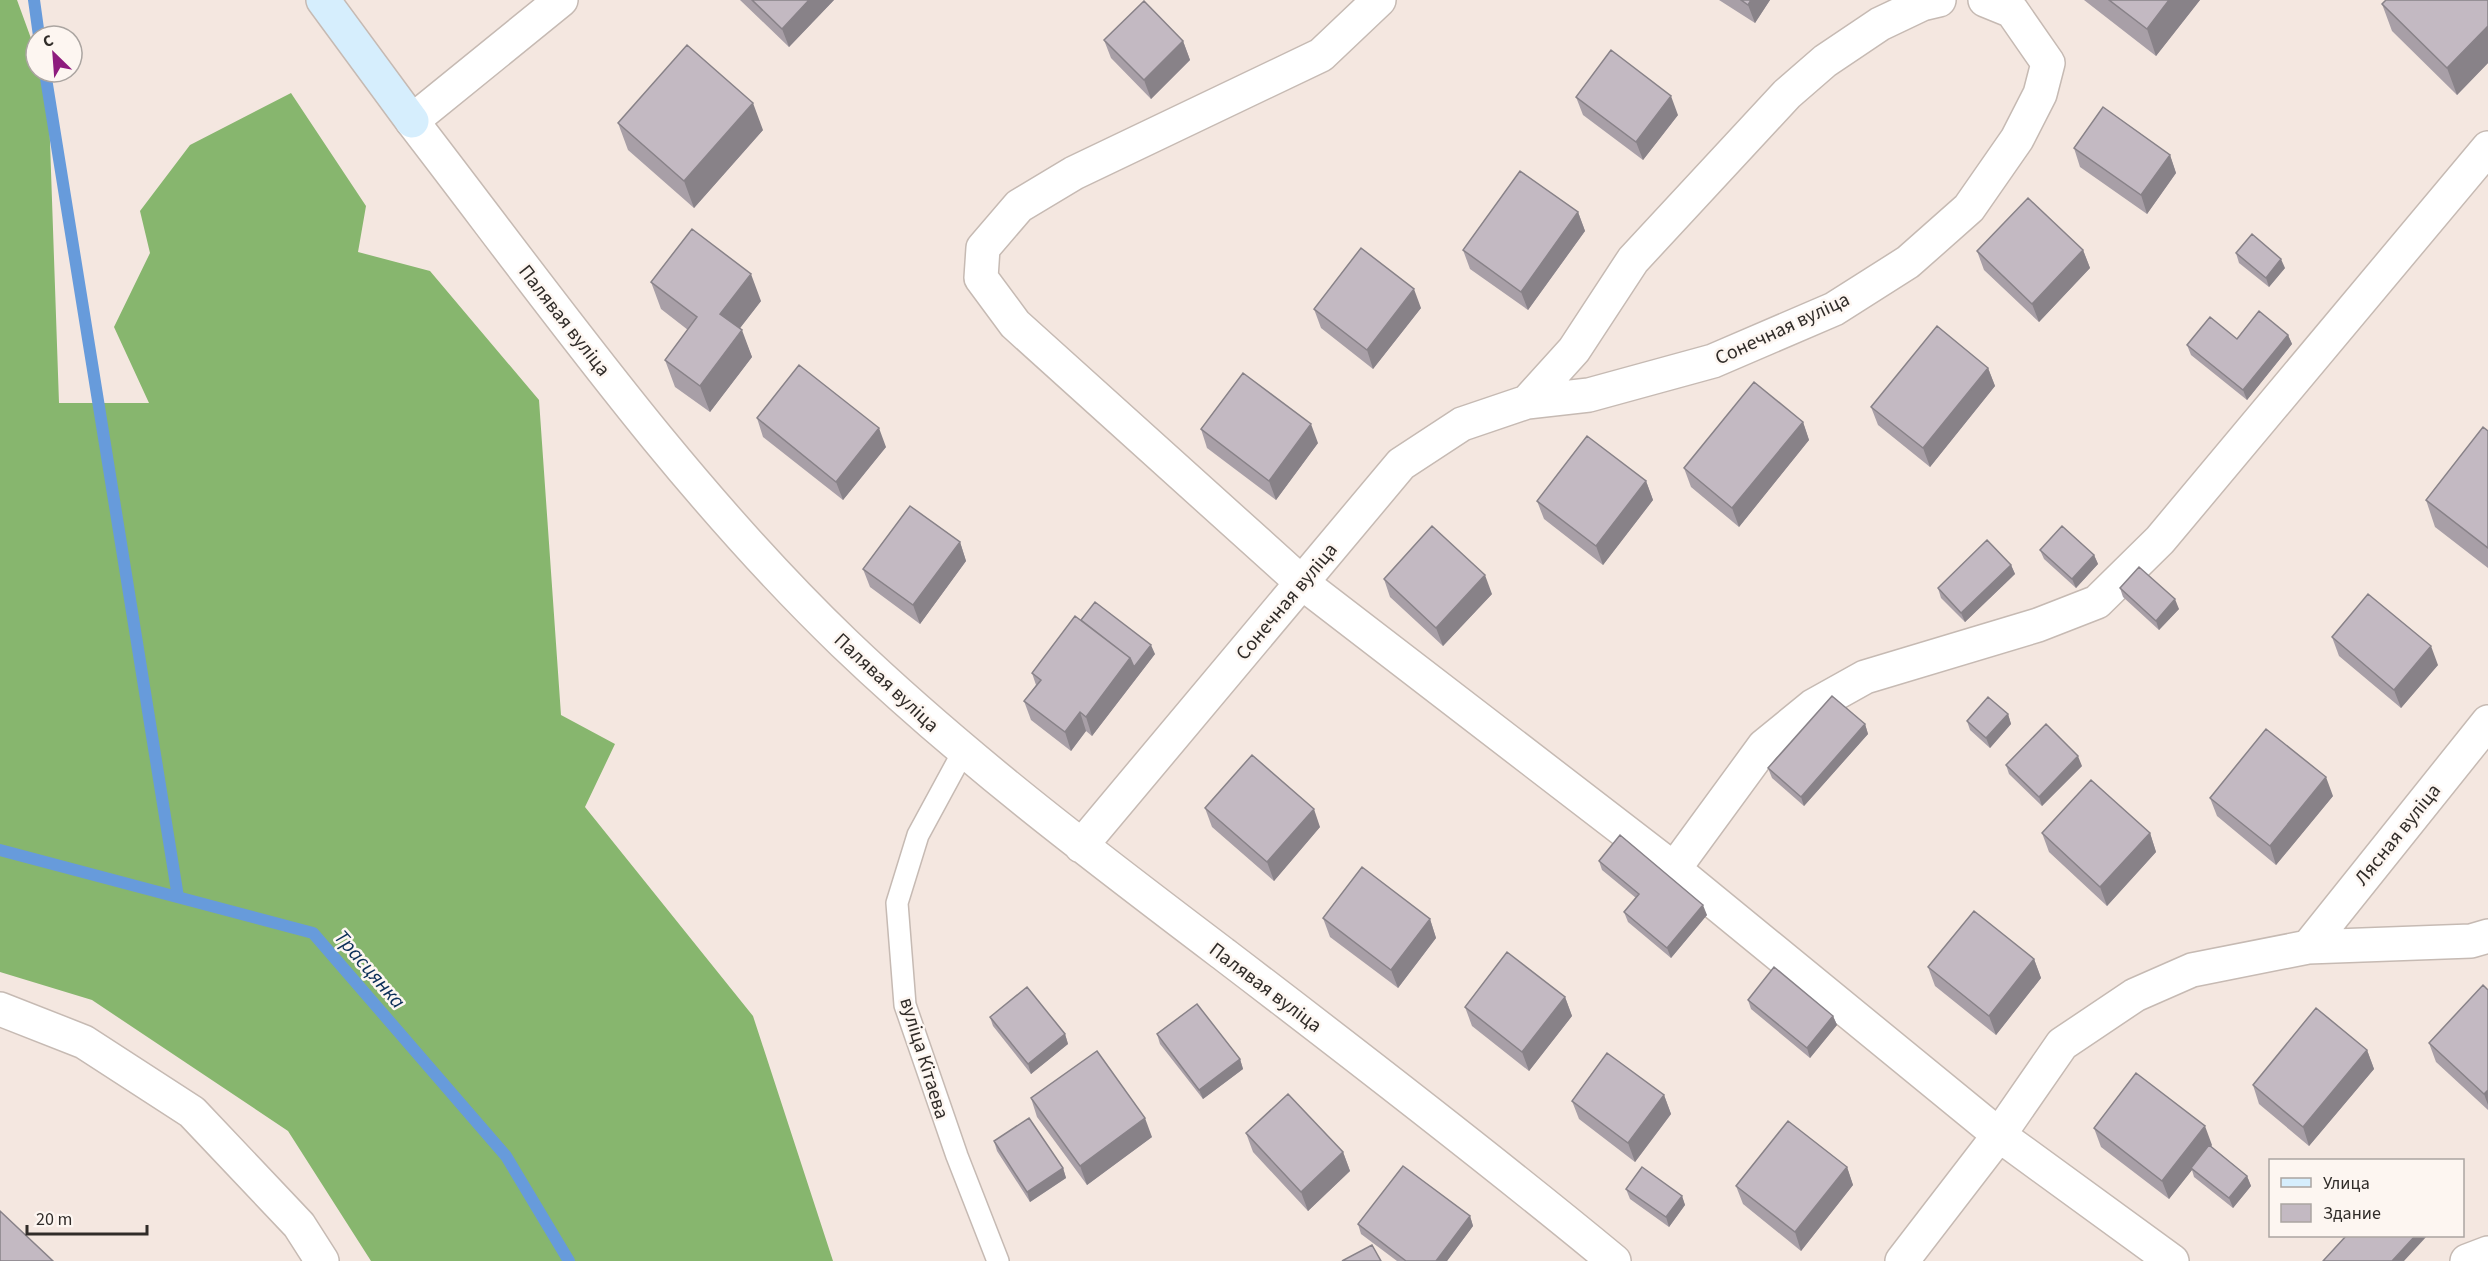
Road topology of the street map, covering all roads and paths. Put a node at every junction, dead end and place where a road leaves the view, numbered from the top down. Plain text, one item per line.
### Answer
1 (322, 0) edge
2 (561, 0) edge
3 (1379, 0) edge
4 (1939, 0) edge
5 (1985, 0) edge
6 (412, 121) junction
7 (2488, 148) edge
8 (1527, 402) junction
9 (1301, 582) junction
10 (2488, 722) edge
11 (963, 752) junction
12 (1082, 846) junction
13 (1674, 870) junction
14 (2488, 936) edge
15 (2308, 947) junction
16 (0, 1009) edge
17 (1999, 1135) junction
18 (2488, 1253) edge
19 (322, 1261) edge
20 (998, 1261) edge
21 (1614, 1261) edge
22 (1902, 1261) edge
23 (2172, 1261) edge
24 (2466, 1261) edge

1 - 6 street
2 - 6 street
3 - 9 street
4 - 8 street, Сонечная вуліца
5 - 8 street, Сонечная вуліца
6 - 11 street, Палявая вуліца
7 - 13 street
8 - 9 street, Сонечная вуліца
9 - 12 street, Сонечная вуліца
9 - 13 street
10 - 15 street, Лясная вуліца
11 - 12 street, Палявая вуліца
11 - 20 lane, вуліца Кітаева
12 - 21 street, Палявая вуліца
13 - 17 street
14 - 15 street
15 - 17 street
16 - 19 street
17 - 22 street
17 - 23 street
18 - 24 street

